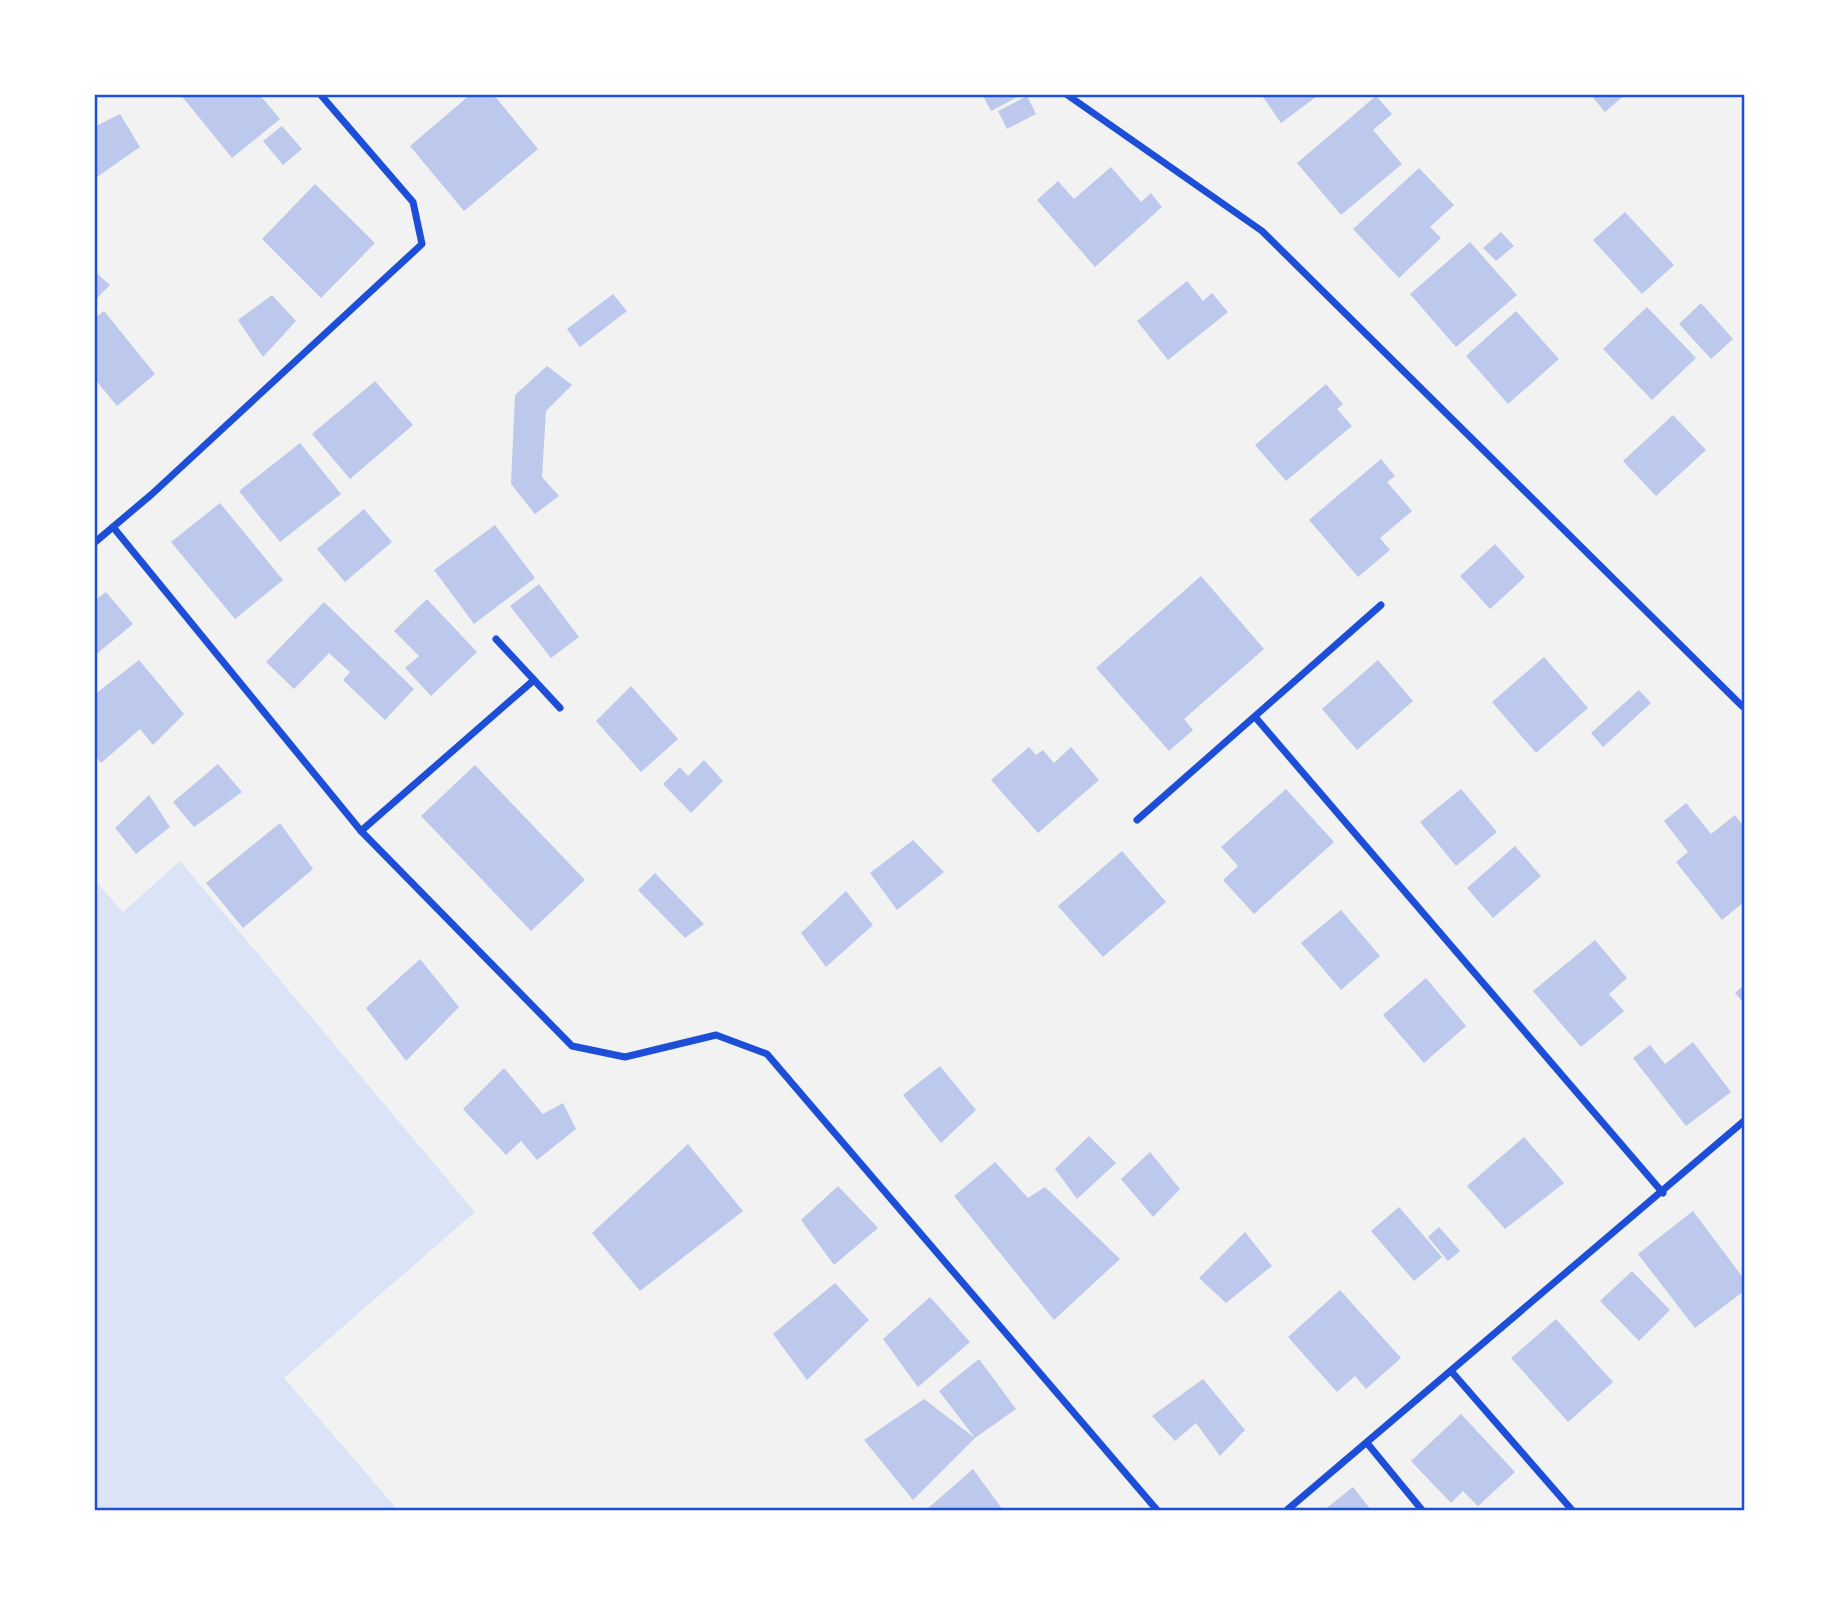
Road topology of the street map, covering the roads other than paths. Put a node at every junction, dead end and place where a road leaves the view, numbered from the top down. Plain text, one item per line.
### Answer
1 (320, 94) edge
2 (1066, 94) edge
3 (113, 527) junction
4 (94, 543) edge
5 (1381, 605) dead end
6 (496, 639) dead end
7 (534, 680) junction
8 (1742, 706) dead end
9 (560, 708) dead end
10 (1256, 718) junction
11 (1136, 820) dead end
12 (361, 831) junction
13 (1745, 1121) edge
14 (1663, 1193) junction
15 (1451, 1371) junction
16 (1367, 1443) junction
17 (1157, 1510) edge
18 (1287, 1510) edge
19 (1422, 1510) edge
20 (1572, 1510) edge

1 - 3 street
2 - 8 street
3 - 4 street
3 - 12 street
5 - 10 street
6 - 7 street
7 - 9 street
7 - 12 street
10 - 11 street
10 - 14 street
12 - 17 street
13 - 14 street
14 - 15 street
15 - 16 street
15 - 20 street
16 - 18 street
16 - 19 street

